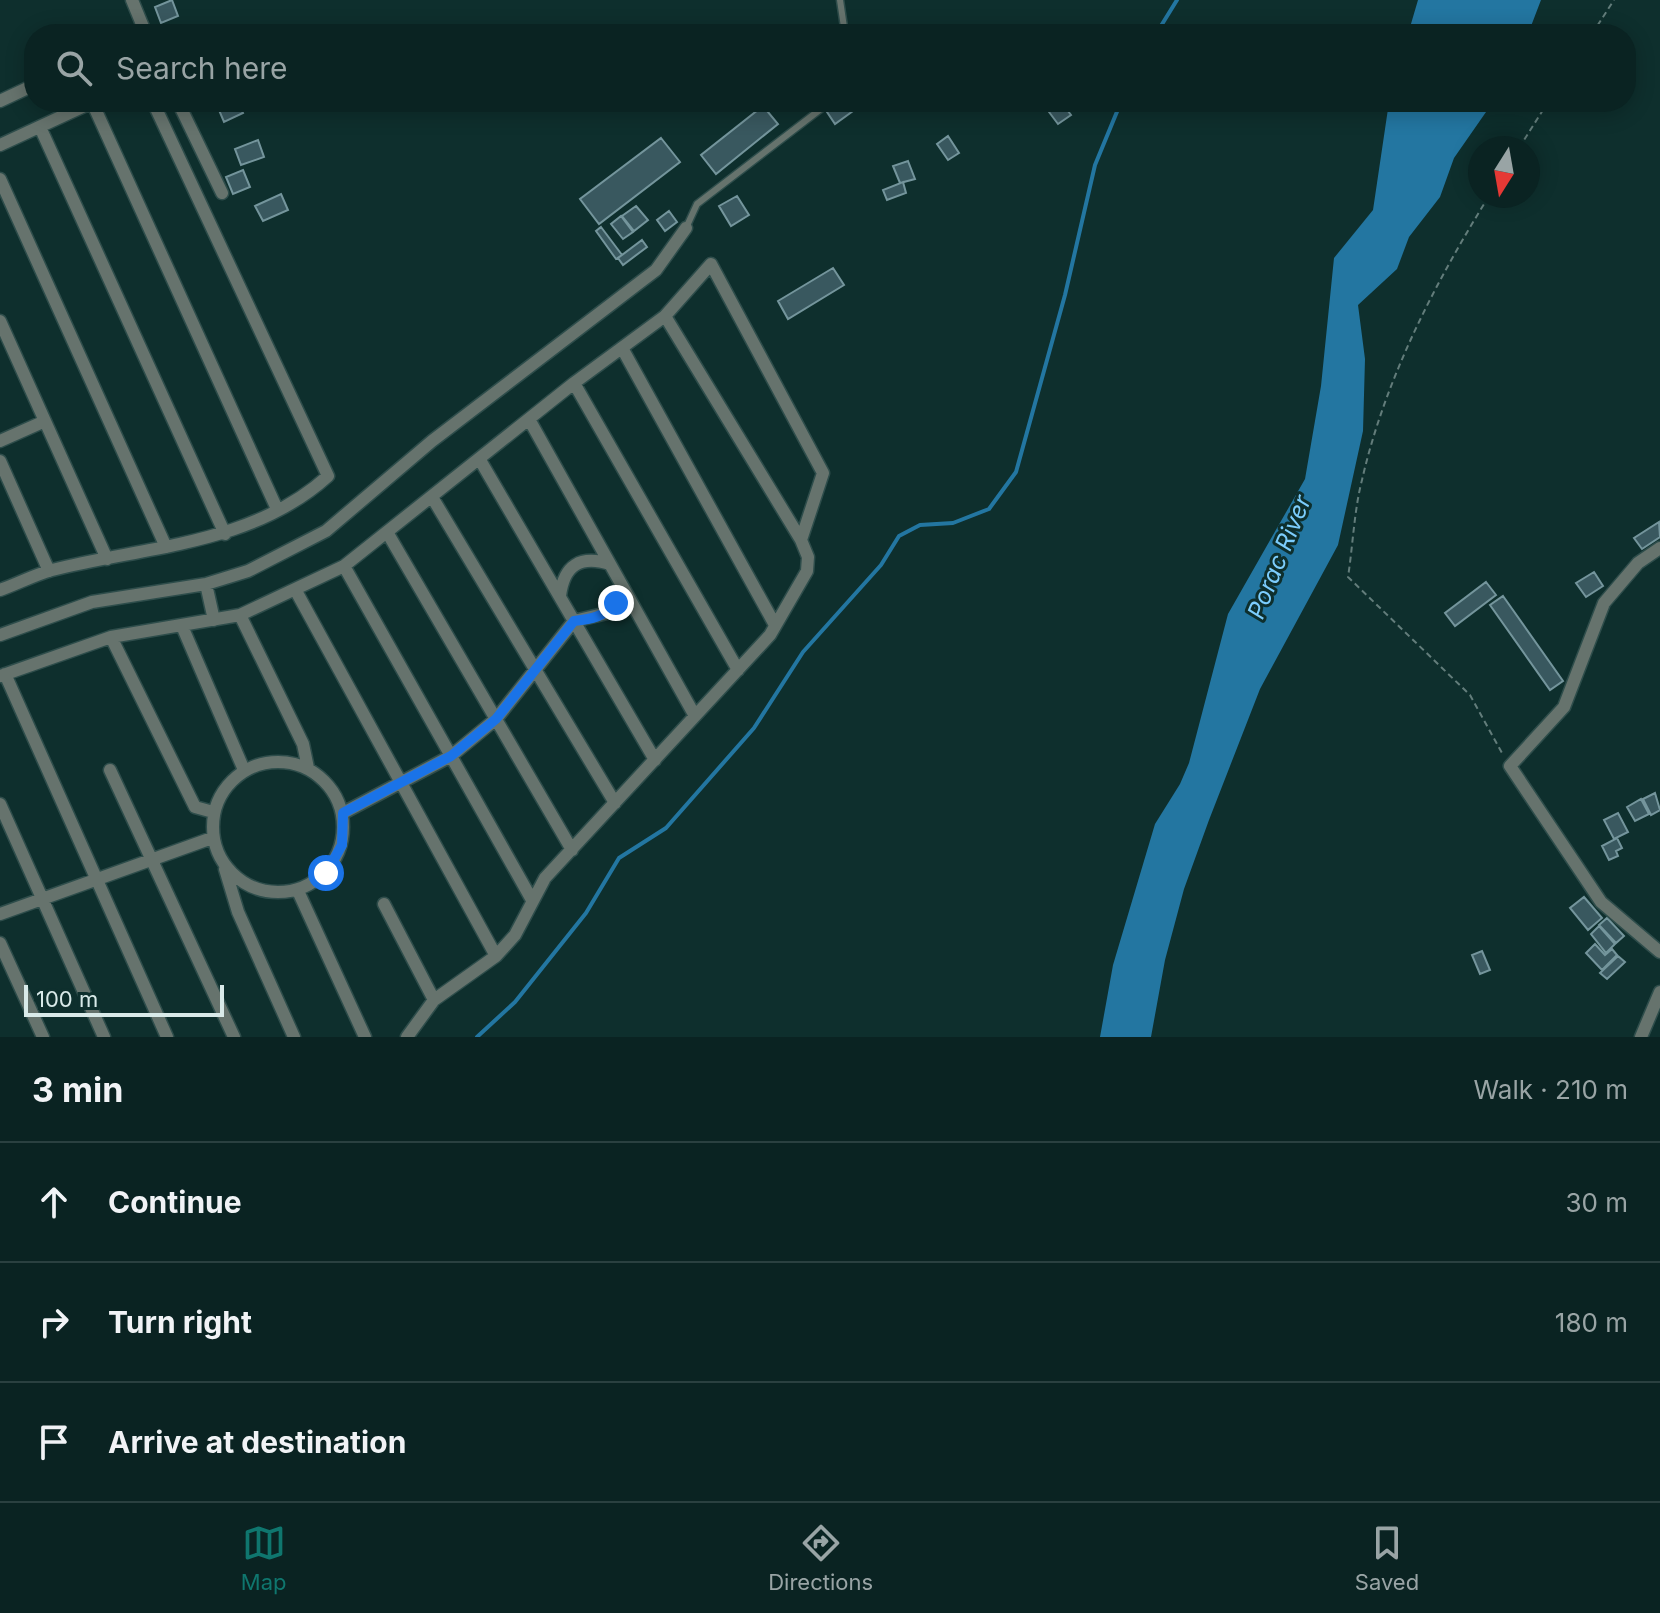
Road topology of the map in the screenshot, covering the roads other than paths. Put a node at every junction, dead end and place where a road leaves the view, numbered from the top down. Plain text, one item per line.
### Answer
1 (132, 0) edge
2 (840, 0) edge
3 (141, 24) edge
4 (844, 24) edge
5 (24, 90) edge
6 (0, 101) edge
7 (72, 112) edge
8 (98, 112) edge
9 (158, 112) edge
10 (183, 112) edge
11 (817, 112) edge
12 (40, 127) junction
13 (0, 145) edge
14 (0, 179) edge
15 (222, 193) dead end
16 (686, 228) joint
17 (665, 316) junction
18 (0, 321) edge
19 (4, 338) edge
20 (622, 348) junction
21 (574, 383) junction
22 (45, 421) junction
23 (530, 421) junction
24 (0, 441) edge
25 (480, 460) junction
26 (0, 461) edge
27 (432, 497) junction
28 (277, 509) junction
29 (387, 532) junction
30 (225, 534) junction
31 (801, 540) junction
32 (166, 547) junction
33 (1660, 548) edge
34 (107, 559) junction
35 (610, 564) junction
36 (344, 566) junction
37 (49, 571) junction
38 (206, 584) junction
39 (622, 586) junction
40 (0, 590) edge
41 (296, 591) junction
42 (560, 596) junction
43 (240, 615) junction
44 (214, 620) junction
45 (574, 621) junction
46 (775, 625) junction
47 (182, 626) junction
48 (0, 635) edge
49 (111, 637) junction
50 (535, 669) junction
51 (738, 670) junction
52 (2, 675) edge
53 (695, 716) junction
54 (496, 719) junction
55 (451, 756) junction
56 (655, 760) junction
57 (308, 768) junction
58 (110, 770) dead end
59 (244, 770) junction
60 (401, 783) junction
61 (615, 803) junction
62 (0, 804) edge
63 (213, 812) junction
64 (343, 813) junction
65 (212, 838) junction
66 (572, 850) junction
67 (152, 860) junction
68 (224, 866) junction
69 (96, 880) junction
70 (298, 891) junction
71 (42, 899) junction
72 (532, 900) junction
73 (384, 904) dead end
74 (0, 914) edge
75 (0, 943) edge
76 (1660, 952) edge
77 (496, 956) junction
78 (1660, 992) edge
79 (434, 1000) junction
80 (43, 1037) edge
81 (104, 1037) edge
82 (167, 1037) edge
83 (234, 1037) edge
84 (294, 1037) edge
85 (365, 1037) edge
86 (407, 1037) edge
87 (1641, 1037) edge

1 - 3 street
2 - 4 lane
5 - 6 street
7 - 12 street
8 - 28 street
9 - 28 street
10 - 15 street
11 - 16 lane
12 - 13 street
12 - 30 street
14 - 32 street
16 - 38 street
17 - 20 street
17 - 31 street
17 - 31 street
18 - 19 street
19 - 22 street
20 - 21 street
20 - 46 street
21 - 23 street
21 - 51 street
22 - 24 street
22 - 34 street
23 - 25 street
23 - 35 street
25 - 27 street
25 - 42 street
26 - 37 street
27 - 29 street
27 - 50 street
28 - 30 street
29 - 36 street
29 - 54 street
30 - 32 street
31 - 46 street
32 - 34 street
33 - 76 street
34 - 37 street
35 - 39 street
35 - 42 street
36 - 41 street
36 - 55 street
37 - 40 street
38 - 44 street
38 - 48 street
39 - 45 street
39 - 53 street
41 - 43 street
41 - 60 street
42 - 45 street
43 - 44 street
43 - 57 street
44 - 47 street
45 - 50 street
45 - 56 street
46 - 51 street
47 - 49 street
47 - 59 street
49 - 52 street
49 - 63 street
50 - 54 street
50 - 61 street
51 - 53 street
52 - 69 street
53 - 56 street
54 - 55 street
54 - 66 street
55 - 60 street
55 - 72 street
56 - 61 street
57 - 59 street
57 - 64 street
58 - 67 street
59 - 63 street
60 - 64 street
60 - 77 street
61 - 66 street
62 - 71 street
63 - 65 street
64 - 70 street
65 - 67 street
65 - 68 street
66 - 72 street
67 - 69 street
67 - 83 street
68 - 70 street
68 - 84 street
69 - 71 street
69 - 82 street
70 - 85 street
71 - 74 street
71 - 81 street
72 - 77 street
73 - 79 street
75 - 80 street
77 - 79 street
78 - 87 street
79 - 86 street

